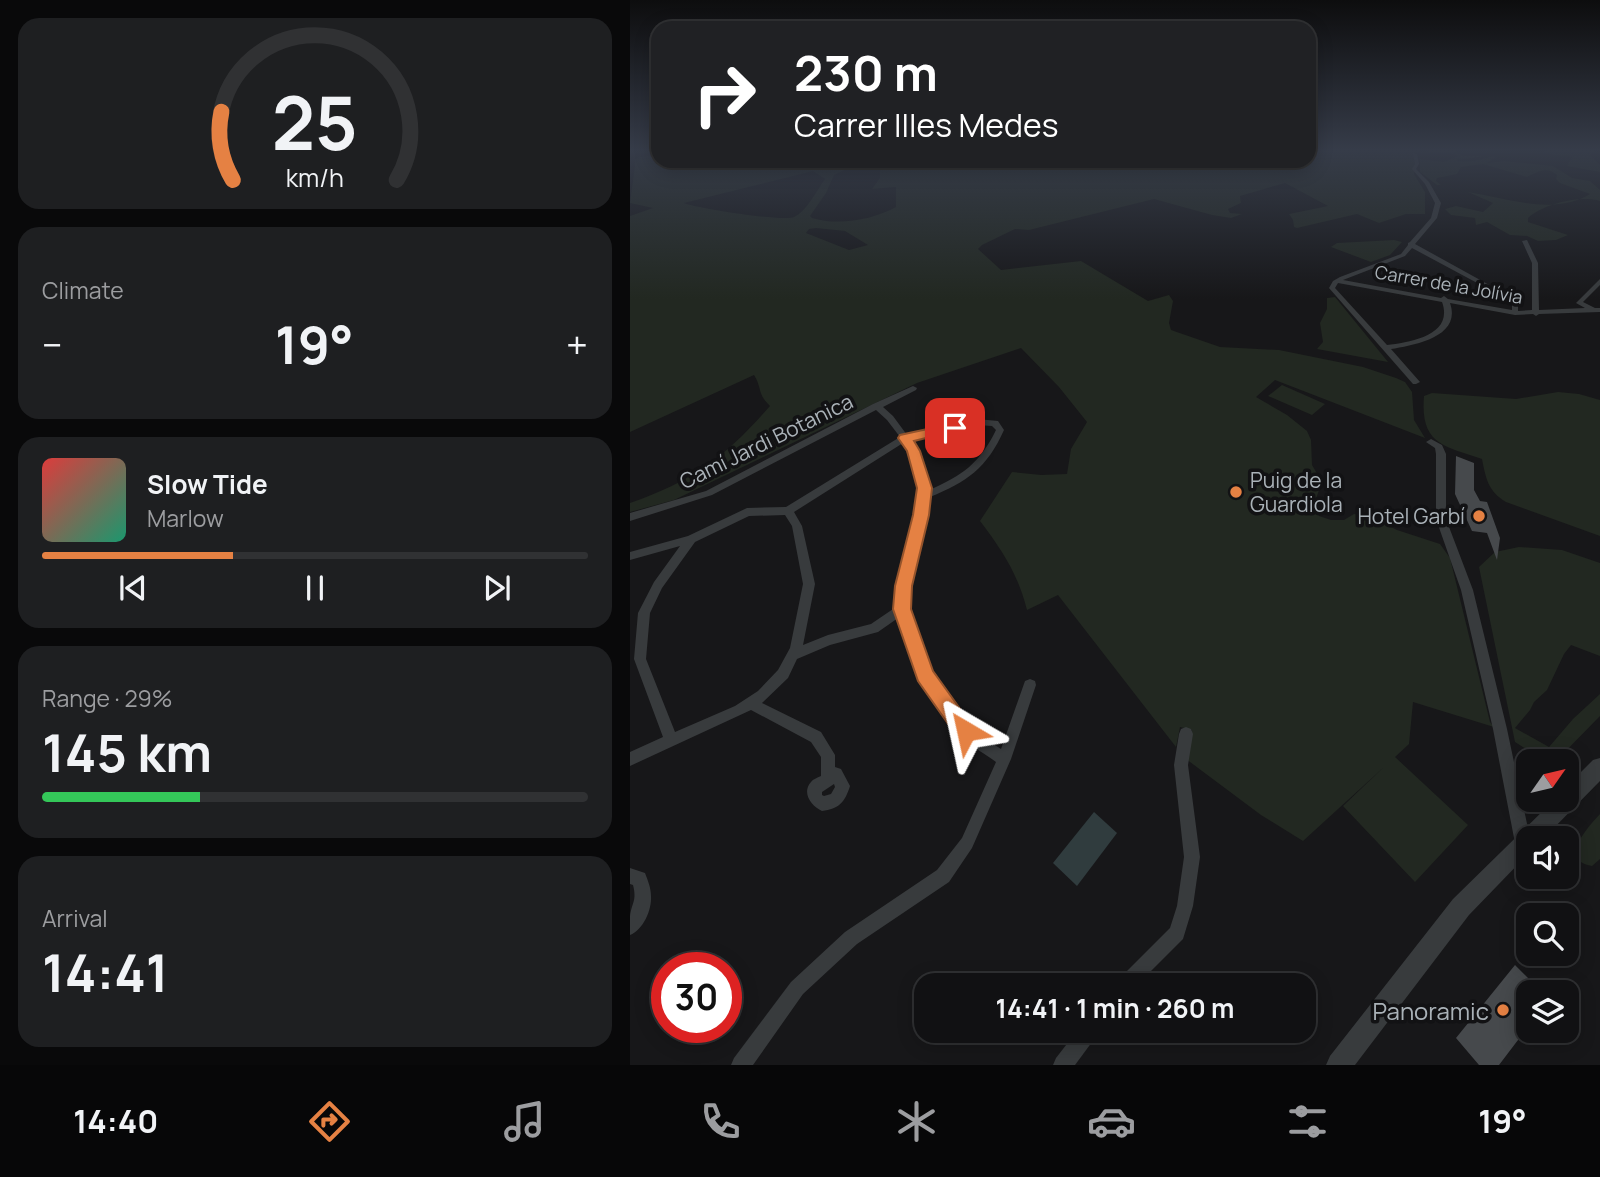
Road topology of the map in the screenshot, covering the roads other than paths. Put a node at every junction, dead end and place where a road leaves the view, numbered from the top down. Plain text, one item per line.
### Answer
1 (1436, 200) edge
2 (1525, 241) dead end
3 (1410, 244) junction
4 (1600, 281) edge
5 (1335, 282) junction
6 (1444, 298) junction
7 (1579, 303) junction
8 (1598, 310) edge
9 (1515, 313) junction
10 (1563, 313) junction
11 (1536, 314) junction
12 (1385, 348) junction
13 (1416, 382) dead end
14 (913, 388) dead end
15 (876, 407) junction
16 (905, 438) junction
17 (1432, 442) dead end
18 (923, 496) junction
19 (788, 511) junction
20 (630, 517) edge
21 (691, 539) junction
22 (630, 556) edge
23 (902, 609) junction
24 (793, 655) junction
25 (1030, 685) dead end
26 (750, 703) junction
27 (1186, 734) dead end
28 (671, 739) junction
29 (630, 759) edge
30 (1004, 759) junction
31 (1600, 767) edge
32 (828, 777) dead end
33 (1520, 826) edge
34 (1540, 826) edge
35 (1516, 850) edge
36 (630, 876) edge
37 (630, 927) edge
38 (1137, 973) edge
39 (1079, 1043) edge
40 (741, 1065) edge
41 (1063, 1065) edge
42 (1339, 1065) edge

1 - 3 street
2 - 11 street
3 - 5 street
3 - 9 street
4 - 7 street
5 - 6 street, Carrer de la Jolívia
5 - 12 street
6 - 9 street, Carrer de la Jolívia
6 - 12 street
7 - 8 street
7 - 10 street
8 - 10 street, Carrer de la Jolívia
9 - 11 street, Carrer de la Jolívia
10 - 11 street, Carrer de la Jolívia
12 - 13 street
14 - 15 street, Camí Jardi Botanica
15 - 16 street
15 - 20 street, Camí Jardi Botanica
16 - 18 street
16 - 18 street
16 - 19 street
17 - 33 street
18 - 23 street
19 - 21 street
19 - 24 street
21 - 22 street
21 - 28 street
23 - 24 street
23 - 30 street
24 - 26 street
25 - 30 street
26 - 28 street
26 - 32 street
27 - 38 street
28 - 29 street
30 - 40 street
31 - 34 street
35 - 42 street
36 - 37 street
39 - 41 street

